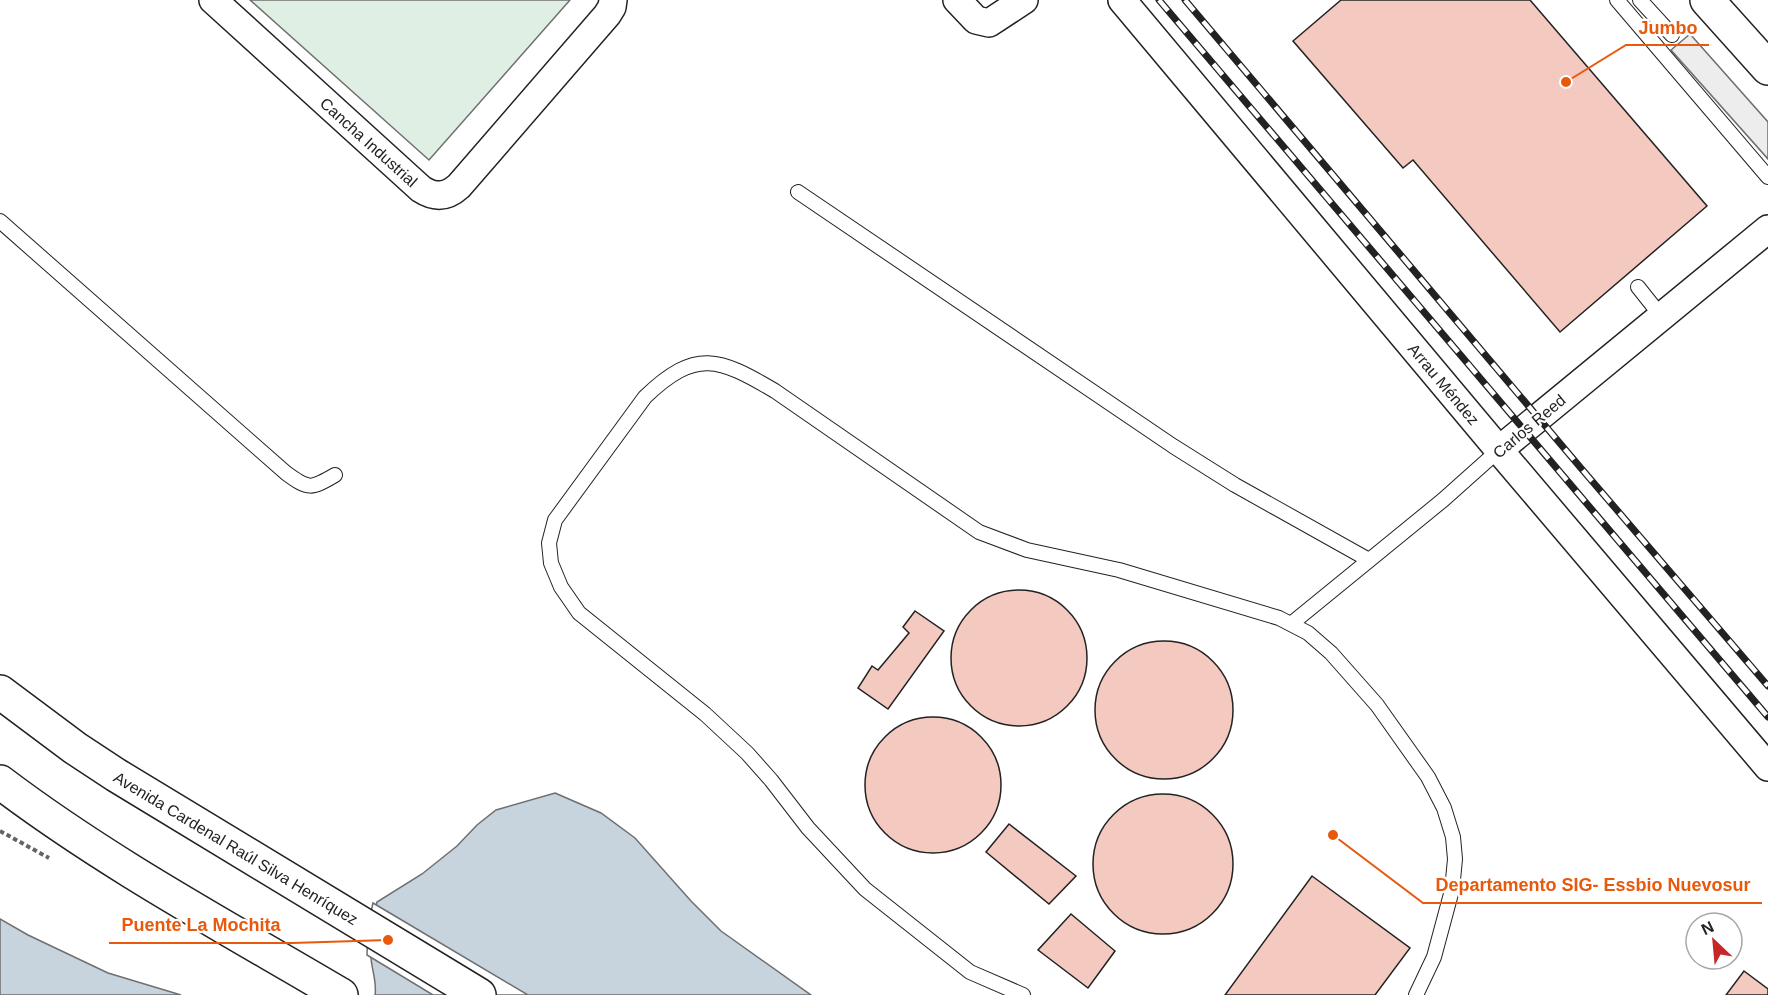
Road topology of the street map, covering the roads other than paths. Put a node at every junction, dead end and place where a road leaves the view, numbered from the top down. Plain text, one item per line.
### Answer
1 (213, 0) edge
2 (613, 0) edge
3 (957, 0) edge
4 (1024, 0) edge
5 (1122, 0) edge
6 (1617, 0) edge
7 (1640, 0) edge
8 (1707, 0) edge
9 (1672, 35) dead end
10 (1768, 68) edge
11 (1768, 177) edge
12 (798, 192) dead end
13 (0, 221) edge
14 (1768, 229) edge
15 (1638, 287) dead end
16 (1661, 316) junction
17 (1498, 450) junction
18 (335, 475) dead end
19 (1369, 560) junction
20 (1291, 624) junction
21 (0, 692) edge
22 (1768, 766) edge
23 (0, 782) edge
24 (341, 995) edge
25 (478, 995) edge
26 (1023, 995) edge
27 (1416, 995) edge

1 - 2 street, Cancha Industrial
3 - 4 street
5 - 17 street, Arrau Méndez
6 - 11 lane
7 - 9 lane
8 - 10 main road
12 - 19 lane
13 - 18 lane
14 - 16 street, Carlos Reed
15 - 16 lane
16 - 17 street, Carlos Reed
17 - 19 lane, Carlos Reed
17 - 22 street, Arrau Méndez
19 - 20 lane, Carlos Reed
20 - 26 lane
20 - 27 lane
21 - 25 main road, Avenida Cardenal Raúl Silva Henríquez
23 - 24 main road

